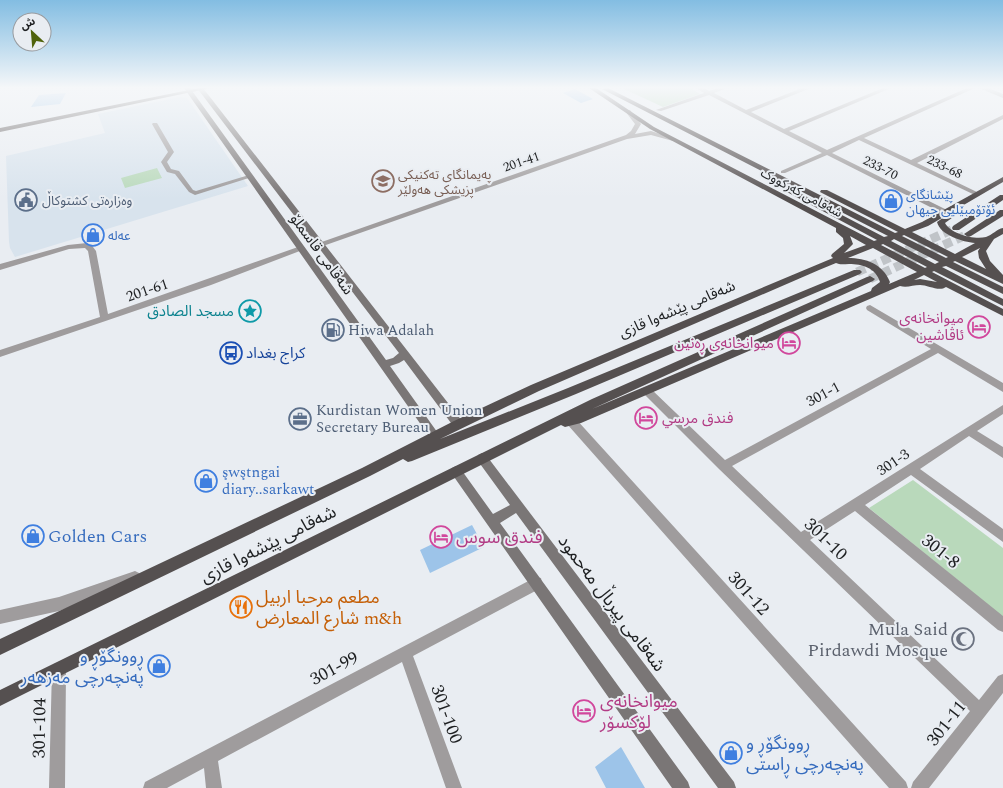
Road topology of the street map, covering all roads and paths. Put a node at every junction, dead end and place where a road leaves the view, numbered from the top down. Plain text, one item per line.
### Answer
1 (156, 124) dead end
2 (25, 125) edge
3 (212, 125) edge
4 (230, 125) edge
5 (637, 125) edge
6 (647, 125) edge
7 (661, 125) edge
8 (677, 125) edge
9 (689, 125) edge
10 (771, 125) edge
11 (798, 125) edge
12 (889, 125) edge
13 (987, 125) edge
14 (0, 130) edge
15 (783, 131) junction
16 (859, 138) junction
17 (617, 140) junction
18 (675, 140) junction
19 (826, 153) junction
20 (911, 163) junction
21 (783, 172) junction
22 (249, 177) junction
23 (1003, 179) edge
24 (278, 188) junction
25 (261, 193) junction
26 (975, 196) junction
27 (1003, 197) edge
28 (841, 200) junction
29 (798, 205) junction
30 (1003, 212) edge
31 (946, 213) junction
32 (821, 218) junction
33 (886, 222) junction
34 (925, 224) junction
35 (956, 228) tunnel mouth
36 (903, 233) junction
37 (999, 233) edge
38 (968, 234) tunnel mouth
39 (915, 236) junction
40 (320, 244) junction
41 (877, 245) junction
42 (301, 249) junction
43 (914, 251) junction
44 (952, 257) junction
45 (914, 266) junction
46 (0, 267) edge
47 (816, 268) junction
48 (926, 270) junction
49 (857, 272) tunnel mouth
50 (870, 279) tunnel mouth
51 (904, 280) junction
52 (1003, 280) edge
53 (1003, 287) edge
54 (880, 291) junction
55 (1003, 291) edge
56 (962, 292) junction
57 (857, 300) junction
58 (1003, 303) edge
59 (870, 308) dead end
60 (1003, 313) edge
61 (105, 319) junction
62 (938, 350) junction
63 (0, 354) edge
64 (404, 354) junction
65 (383, 364) junction
66 (1003, 388) edge
67 (647, 392) junction
68 (1003, 409) edge
69 (571, 421) junction
70 (458, 424) junction
71 (553, 424) junction
72 (969, 431) junction
73 (435, 436) junction
74 (1003, 453) edge
75 (482, 458) junction
76 (723, 466) junction
77 (910, 468) junction
78 (456, 471) junction
79 (366, 472) junction
80 (856, 505) junction
81 (518, 506) junction
82 (492, 521) junction
83 (1003, 536) edge
84 (800, 539) junction
85 (175, 563) junction
86 (536, 583) junction
87 (0, 618) edge
88 (1003, 625) edge
89 (0, 647) edge
90 (405, 652) junction
91 (59, 669) junction
92 (1003, 681) edge
93 (0, 698) edge
94 (980, 711) junction
95 (210, 757) junction
96 (57, 788) edge
97 (151, 788) edge
98 (214, 788) edge
99 (454, 788) edge
100 (682, 788) edge
101 (728, 788) edge
102 (900, 788) edge
103 (919, 788) edge

1 - 22 street
2 - 14 main road
3 - 22 main road, شەقامی قاسملۆ
4 - 24 main road, شەقامی قاسملۆ
5 - 17 street, 201-41
6 - 18 highway, شەقامی کەرکووک
7 - 58 highway, شەقامی کەرکووک
8 - 55 highway, شەقامی کەرکووک
9 - 21 highway, شەقامی کەرکووک
10 - 15 street, 233-70
11 - 15 street
12 - 16 street
13 - 20 street
15 - 19 street, 233-70
16 - 19 street
16 - 20 street, 233-68
17 - 18 street, 201-41
17 - 40 street, 201-41
18 - 29 highway, شەقامی کەرکووک
19 - 21 street
19 - 31 street, 233-70
20 - 26 street, 233-68
21 - 28 highway, شەقامی کەرکووک
22 - 25 main road, شەقامی قاسملۆ
23 - 26 highway
24 - 25 main road
24 - 40 main road, شەقامی قاسملۆ
25 - 42 main road, شەقامی قاسملۆ
26 - 31 highway
26 - 37 highway
27 - 35 highway
28 - 29 highway
28 - 33 highway, شەقامی کەرکووک
29 - 32 highway, شەقامی کەرکووک
30 - 38 highway
31 - 34 highway
32 - 41 highway, شەقامی کەرکووک
32 - 47 highway
33 - 34 highway
33 - 36 highway
34 - 36 highway
34 - 39 highway
36 - 39 highway
36 - 41 highway
36 - 43 highway
37 - 44 highway, شەقامی پێشەوا قازی
37 - 52 highway
39 - 43 highway
39 - 44 highway
40 - 64 main road, شەقامی قاسملۆ
41 - 43 highway
41 - 45 highway, شەقامی کەرکووک
41 - 47 highway, شەقامی پێشەوا قازی
42 - 61 street, 201-61
42 - 65 main road, شەقامی قاسملۆ
43 - 44 highway
43 - 45 highway
43 - 48 highway
44 - 48 highway, شەقامی پێشەوا قازی
44 - 52 highway
45 - 48 highway, شەقامی کەرکووک
45 - 51 highway
46 - 61 street
47 - 57 highway
47 - 70 highway, شەقامی پێشەوا قازی
48 - 51 highway, شەقامی پێشەوا قازی
48 - 56 highway
49 - 79 highway, شەقامی پێشەوا قازی
50 - 71 highway, شەقامی پێشەوا قازی
51 - 54 highway, شەقامی پێشەوا قازی
53 - 60 highway
54 - 56 highway
54 - 57 highway, شەقامی پێشەوا قازی
56 - 60 highway
57 - 67 highway, شەقامی پێشەوا قازی
59 - 62 street
61 - 63 street, 201-61
62 - 66 street
62 - 76 street, 301-1
64 - 65 main road
64 - 70 main road, شەقامی قاسملۆ
65 - 73 main road, شەقامی قاسملۆ
67 - 69 highway, شەقامی پێشەوا قازی
67 - 76 street, 301-10
68 - 72 street, 301-3
69 - 71 highway, شەقامی پێشەوا قازی
69 - 102 street, 301-12
70 - 73 highway, شەقامی پێشەوا قازی
71 - 75 highway, شەقامی پێشەوا قازی
72 - 74 street
72 - 77 street, 301-3
73 - 79 highway, شەقامی پێشەوا قازی
75 - 78 highway, شەقامی پێشەوا قازی
75 - 81 main road, شەقامی پیرباڵ مەحمود
76 - 84 street, 301-10
77 - 80 street, 301-3
77 - 83 street
78 - 82 main road
78 - 91 highway, شەقامی پێشەوا قازی
79 - 85 highway, شەقامی پێشەوا قازی
80 - 84 street, 301-3
80 - 88 street, 301-8
81 - 82 main road
81 - 101 main road, شەقامی پیرباڵ مەحمود
82 - 86 main road
84 - 94 street, 301-10
85 - 87 street
85 - 89 highway, شەقامی پێشەوا قازی
86 - 90 street, 301-99
86 - 100 main road
90 - 95 street, 301-99
90 - 99 street, 301-100
91 - 93 highway, شەقامی پێشەوا قازی
91 - 96 street, 301-104
92 - 94 street, 301-11
94 - 103 street, 301-11
95 - 97 street, 301-99
95 - 98 street

